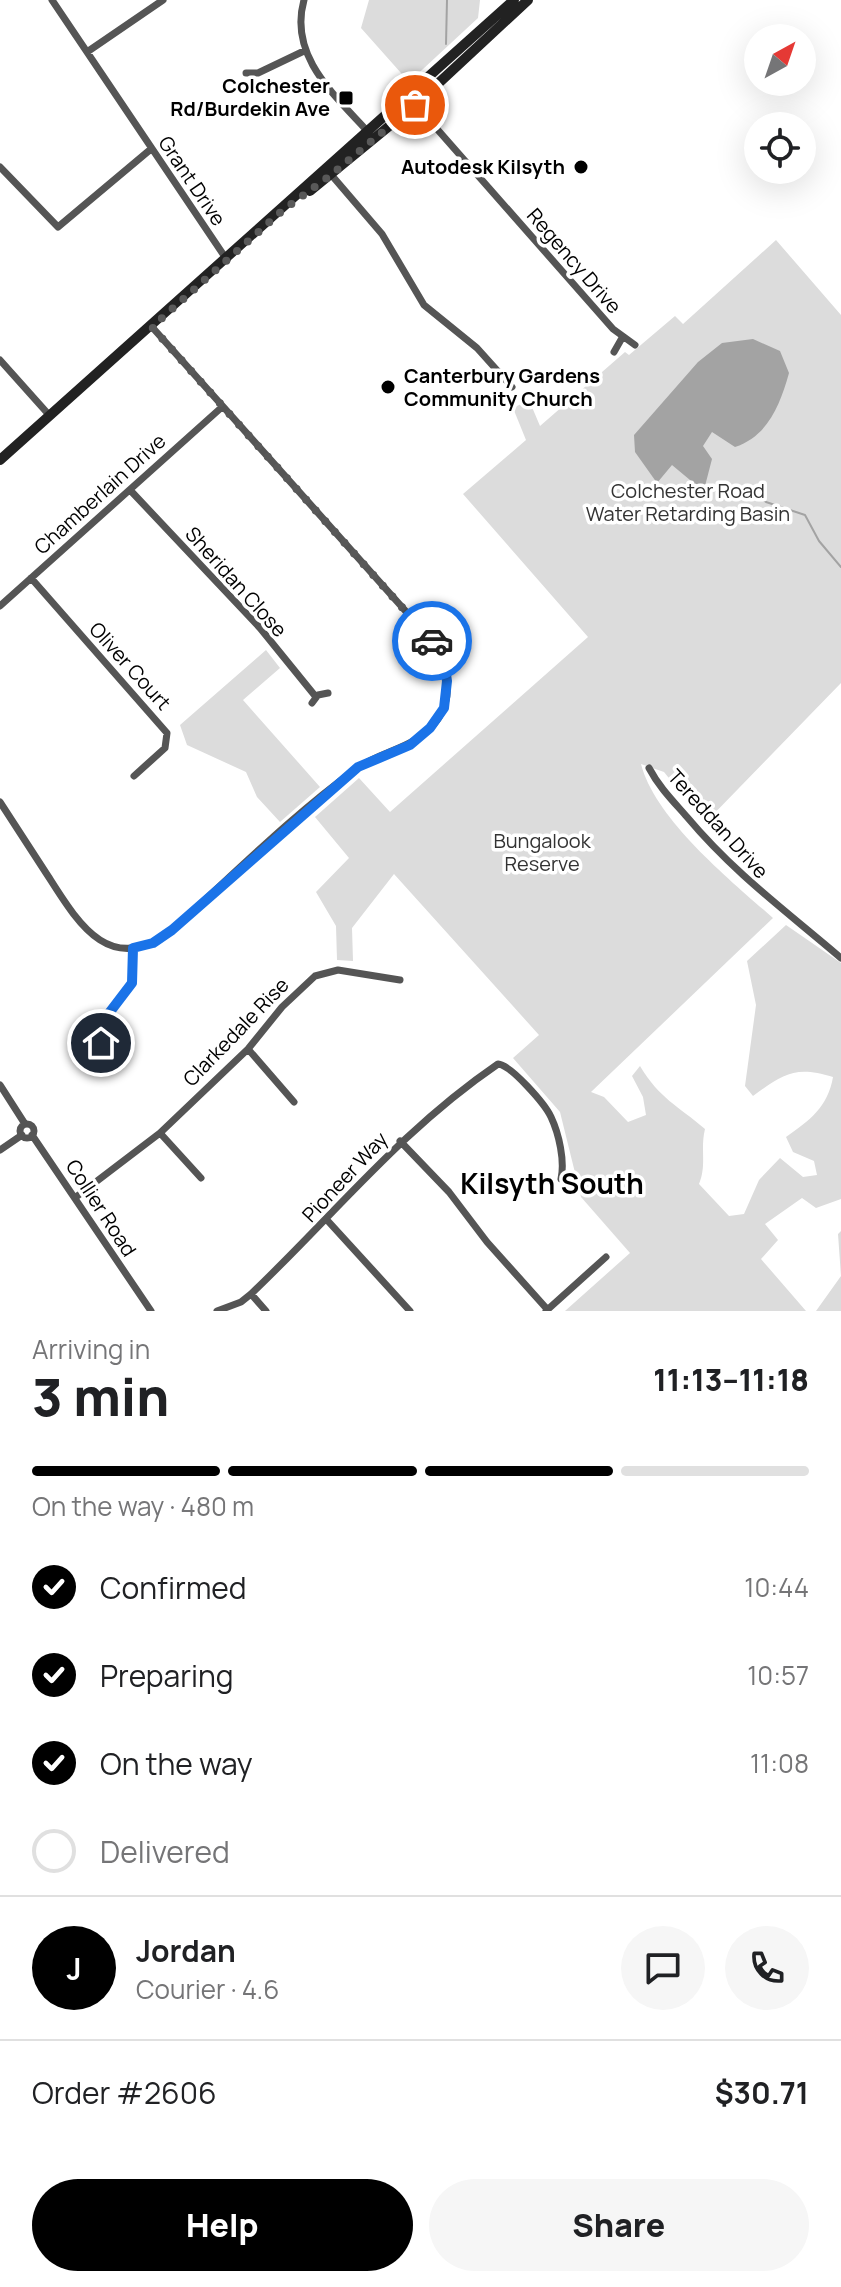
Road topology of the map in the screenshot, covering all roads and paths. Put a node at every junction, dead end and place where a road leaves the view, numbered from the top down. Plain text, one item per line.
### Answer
1 (52, 0) edge
2 (163, 0) edge
3 (304, 0) edge
4 (514, 0) edge
5 (528, 0) edge
6 (304, 51) junction
7 (87, 52) junction
8 (246, 73) dead end
9 (411, 100) junction
10 (371, 134) junction
11 (151, 149) junction
12 (0, 167) edge
13 (328, 172) junction
14 (227, 260) junction
15 (152, 327) junction
16 (622, 338) junction
17 (635, 345) dead end
18 (614, 352) dead end
19 (0, 360) edge
20 (512, 387) dead end
21 (222, 407) junction
22 (50, 416) junction
23 (0, 460) edge
24 (130, 490) junction
25 (31, 578) junction
26 (0, 606) edge
27 (328, 693) dead end
28 (649, 768) dead end
29 (134, 776) dead end
30 (0, 802) edge
31 (133, 948) junction
32 (841, 958) edge
33 (400, 980) dead end
34 (85, 1020) dead end
35 (100, 1025) junction
36 (101, 1043) dead end
37 (248, 1049) junction
38 (0, 1085) edge
39 (294, 1102) dead end
40 (25, 1124) junction
41 (160, 1133) junction
42 (22, 1135) junction
43 (32, 1135) junction
44 (400, 1141) junction
45 (0, 1150) edge
46 (201, 1178) dead end
47 (561, 1179) dead end
48 (76, 1197) junction
49 (327, 1220) junction
50 (606, 1257) dead end
51 (251, 1294) junction
52 (142, 1300) junction
53 (546, 1310) edge
54 (151, 1311) edge
55 (158, 1311) edge
56 (217, 1311) edge
57 (266, 1311) edge
58 (410, 1311) edge

1 - 7 street, Grant Drive
2 - 7 street
3 - 6 street
4 - 9 main road
5 - 9 main road
6 - 8 street
6 - 10 street
7 - 11 street, Grant Drive
9 - 10 main road
9 - 16 street, Regency Drive
10 - 13 main road
11 - 12 street
11 - 14 street, Grant Drive
13 - 14 main road
13 - 20 street
14 - 15 main road
15 - 21 street
15 - 22 main road
16 - 17 street, Regency Drive
16 - 18 street, Regency Drive
19 - 22 street
21 - 24 street, Chamberlain Drive
21 - 31 street
22 - 23 main road
24 - 25 street, Chamberlain Drive
24 - 27 street, Sheridan Close
25 - 26 street, Chamberlain Drive
25 - 29 street, Oliver Court
28 - 32 street, Tereddan Drive
30 - 31 street
31 - 35 street
33 - 37 street, Clarkedale Rise
34 - 35 street
35 - 36 street
37 - 39 street
37 - 41 street, Clarkedale Rise
38 - 40 street
40 - 42 street
40 - 43 street, Collier Road
41 - 46 street
41 - 48 street, Clarkedale Rise
42 - 43 street
42 - 45 street
43 - 48 street, Collier Road
44 - 47 street, Pioneer Way
44 - 49 street, Pioneer Way
44 - 53 street
48 - 52 street, Collier Road
49 - 51 street, Pioneer Way
49 - 58 street
50 - 53 street
51 - 56 street, Pioneer Way
51 - 57 street
52 - 54 street, Collier Road
52 - 55 street, Collier Road

